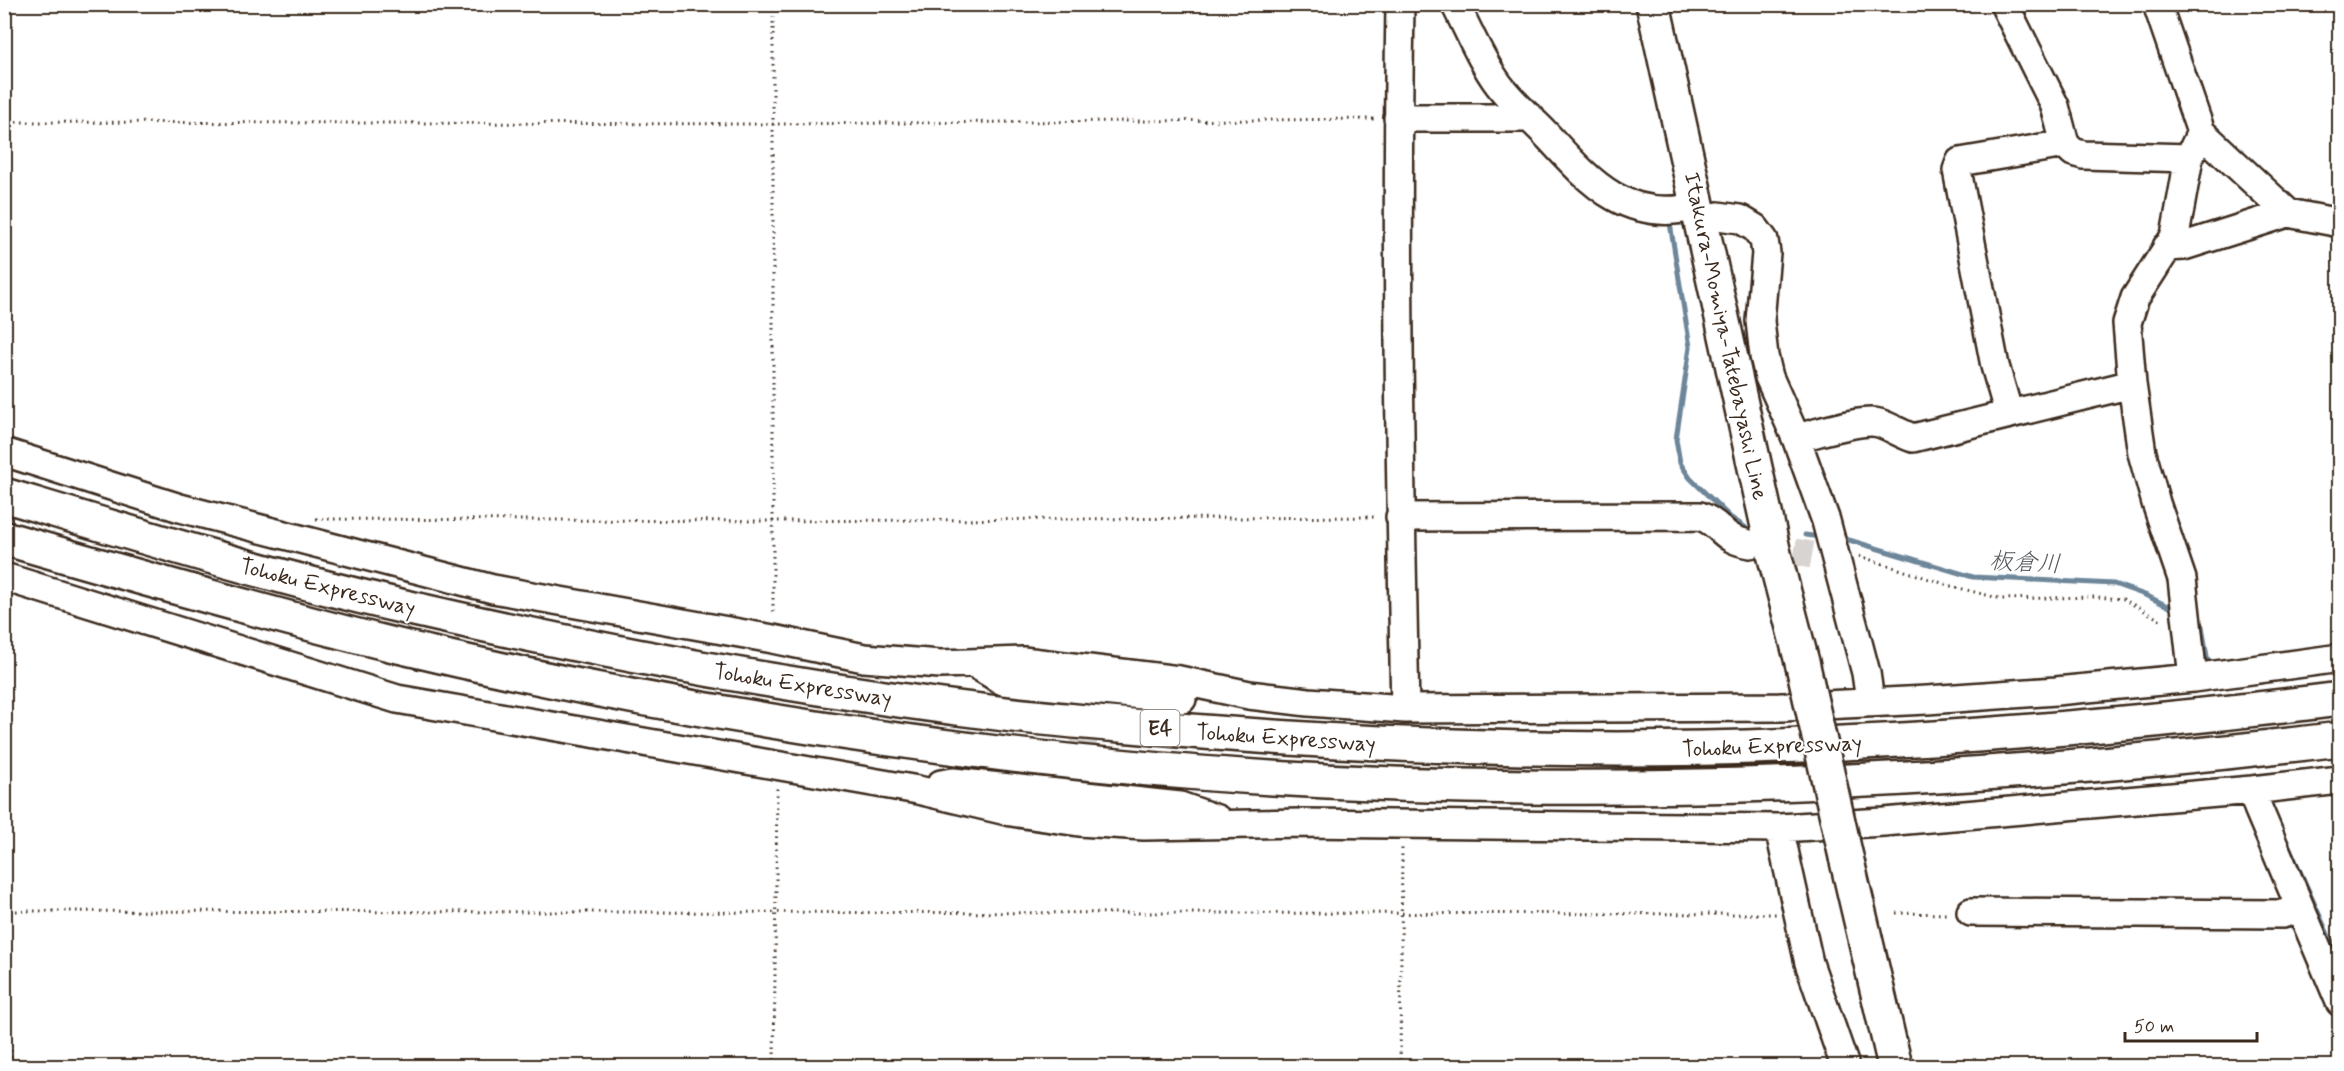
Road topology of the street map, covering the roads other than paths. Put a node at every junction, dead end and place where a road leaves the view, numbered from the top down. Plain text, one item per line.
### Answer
1 (1400, 4) edge
2 (1455, 4) edge
3 (1653, 4) edge
4 (2004, 4) edge
5 (2157, 4) edge
6 (1398, 118) junction
7 (1531, 118) junction
8 (2201, 132) junction
9 (2065, 144) junction
10 (2189, 158) junction
11 (1700, 213) junction
12 (2288, 213) junction
13 (2340, 223) edge
14 (2167, 247) junction
15 (2132, 384) junction
16 (2009, 414) junction
17 (1796, 438) junction
18 (4, 452) edge
19 (4, 495) edge
20 (1401, 517) junction
21 (4, 538) edge
22 (1749, 544) tunnel mouth
23 (4, 578) edge
24 (2340, 658) edge
25 (975, 664) junction
26 (2193, 678) junction
27 (1249, 695) junction
28 (2340, 699) edge
29 (1870, 701) junction
30 (1405, 709) junction
31 (2340, 739) edge
32 (2340, 780) edge
33 (2252, 790) junction
34 (1779, 828) junction
35 (2299, 907) junction
36 (1971, 912) road end
37 (2340, 1002) edge
38 (1845, 1066) edge
39 (1895, 1066) edge

1 - 6 street
2 - 7 street
3 - 11 main road, Itakura-Momiya-Tatebayashi Line
4 - 9 street
5 - 8 street
6 - 7 street
6 - 20 street
7 - 11 street
8 - 10 street
8 - 12 street
9 - 10 street
9 - 16 street
10 - 14 street
11 - 17 street
11 - 39 main road, Itakura-Momiya-Tatebayashi Line, bridge
12 - 13 street
12 - 14 street
14 - 15 street
15 - 16 street
15 - 26 street
16 - 17 street
17 - 29 street
18 - 25 street
19 - 28 main road, Tohoku Expressway / E4
20 - 22 street
20 - 30 street
21 - 31 main road, Tohoku Expressway / E4
23 - 34 street
24 - 26 street
25 - 27 street
25 - 27 street
26 - 29 street
27 - 30 street
29 - 30 street
32 - 33 street
33 - 34 street
33 - 35 street
34 - 38 street
35 - 36 street
35 - 37 street

